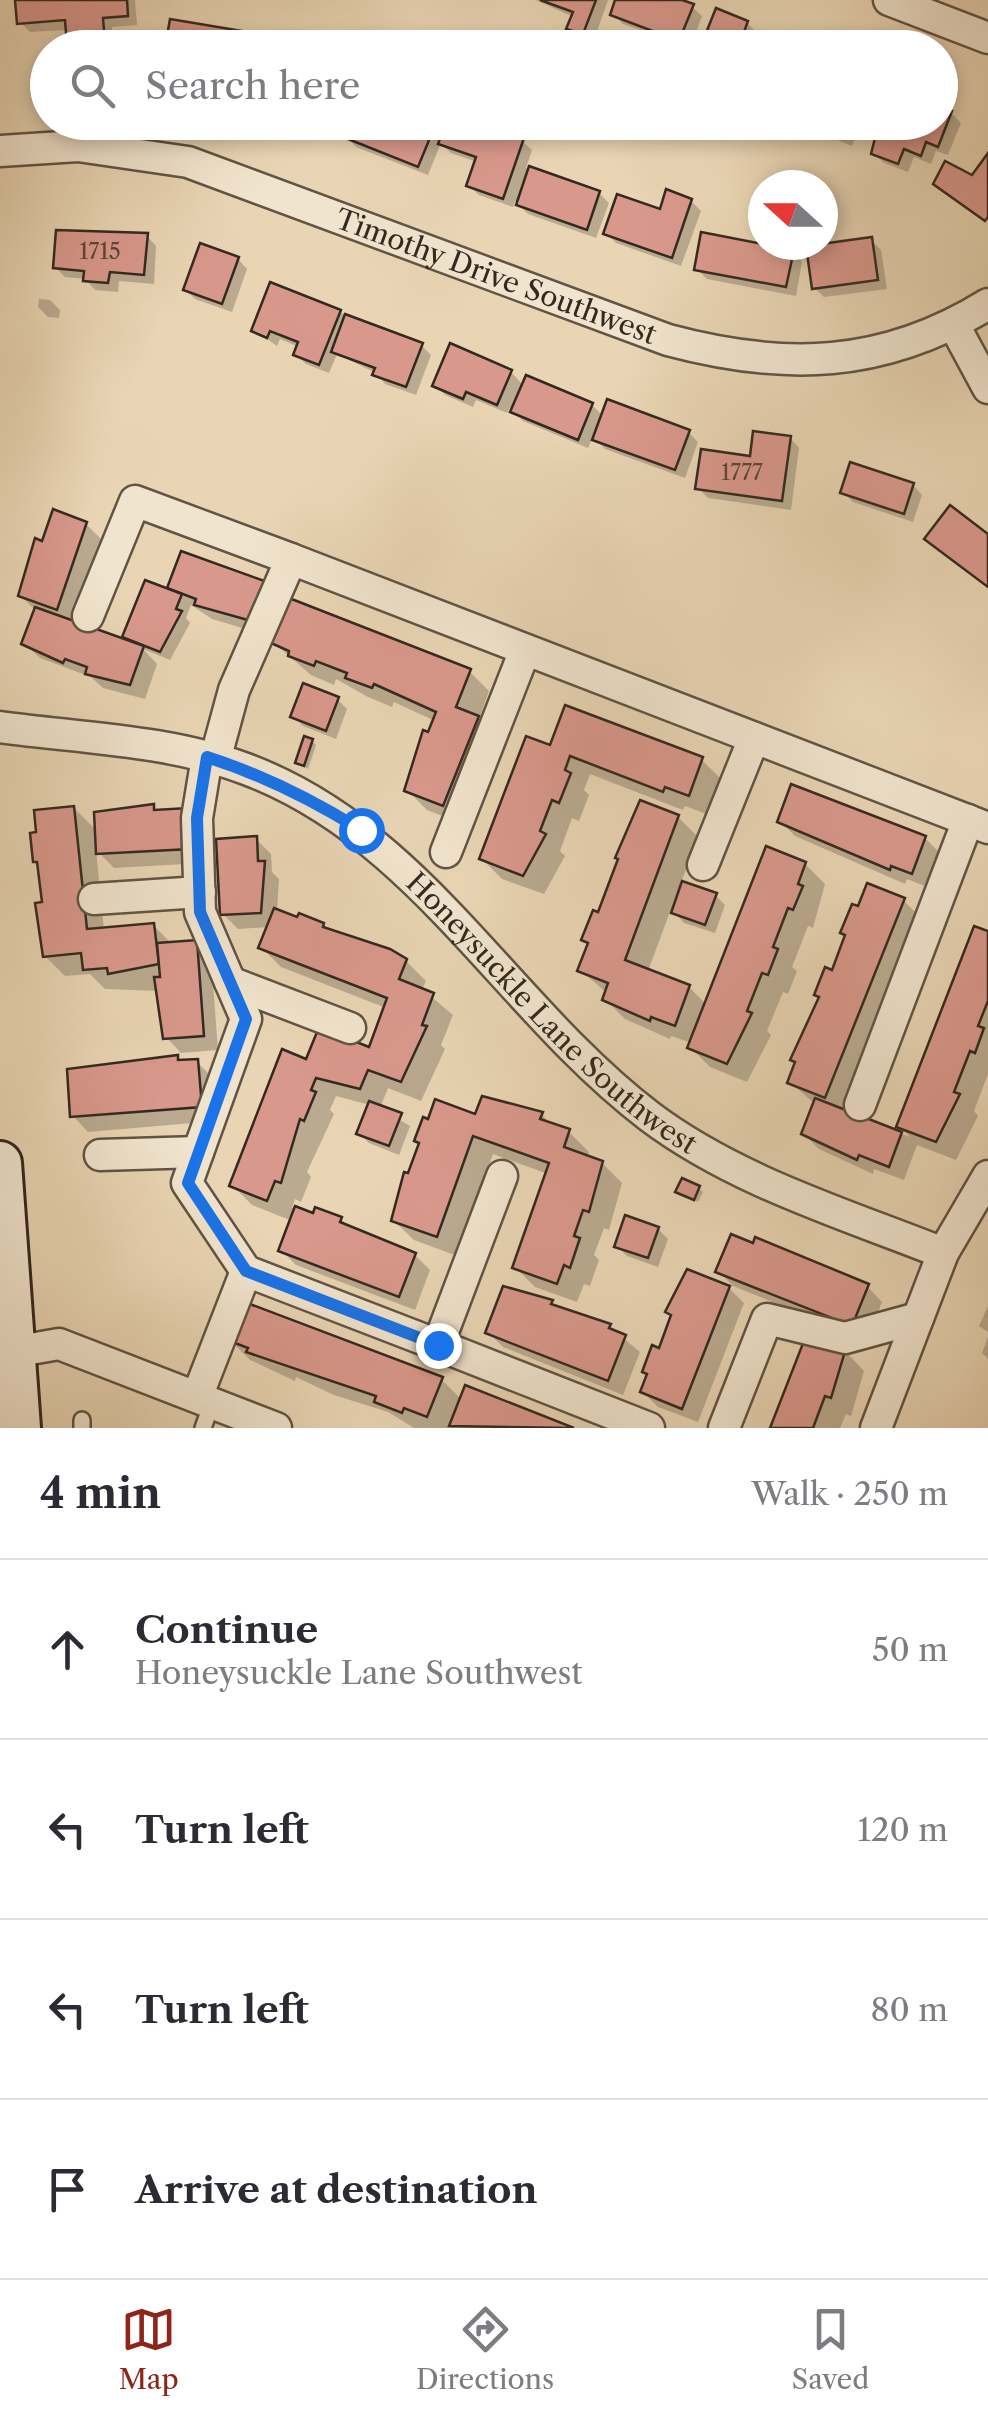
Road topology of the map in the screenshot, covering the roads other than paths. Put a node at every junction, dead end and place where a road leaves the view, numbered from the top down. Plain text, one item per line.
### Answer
1 (889, 0) edge
2 (988, 38) edge
3 (0, 151) edge
4 (988, 304) edge
5 (954, 325) junction
6 (988, 388) edge
7 (291, 559) junction
8 (88, 616) dead end
9 (525, 650) junction
10 (0, 728) edge
11 (754, 738) junction
12 (211, 758) junction
13 (978, 824) edge
14 (446, 852) dead end
15 (702, 865) dead end
16 (200, 892) junction
17 (94, 899) dead end
18 (230, 982) junction
19 (350, 1028) dead end
20 (860, 1104) dead end
21 (198, 1152) junction
22 (100, 1156) dead end
23 (0, 1163) edge
24 (502, 1176) dead end
25 (988, 1176) edge
26 (2, 1212) edge
27 (944, 1253) junction
28 (246, 1271) junction
29 (918, 1318) junction
30 (438, 1345) junction
31 (7, 1353) edge
32 (204, 1410) edge
33 (19, 1428) edge
34 (276, 1428) edge
35 (649, 1428) edge
36 (724, 1428) edge
37 (876, 1428) edge

1 - 2 street
3 - 5 street, Timothy Drive Southwest
4 - 5 street, Timothy Drive Southwest
5 - 6 street
7 - 8 street
7 - 9 street
7 - 12 street
9 - 11 street
9 - 14 street
10 - 12 street, Honeysuckle Lane Southwest
11 - 13 street
11 - 15 street
12 - 16 street
12 - 27 street, Honeysuckle Lane Southwest
13 - 20 street
16 - 17 street
16 - 18 street
18 - 19 street
18 - 21 street
21 - 22 street
21 - 28 street
23 - 26 main road
24 - 30 street
25 - 27 street
26 - 31 main road
27 - 29 street
28 - 30 street
28 - 32 street
29 - 36 street
29 - 37 street
30 - 35 street
31 - 32 street
31 - 33 main road
32 - 34 street

